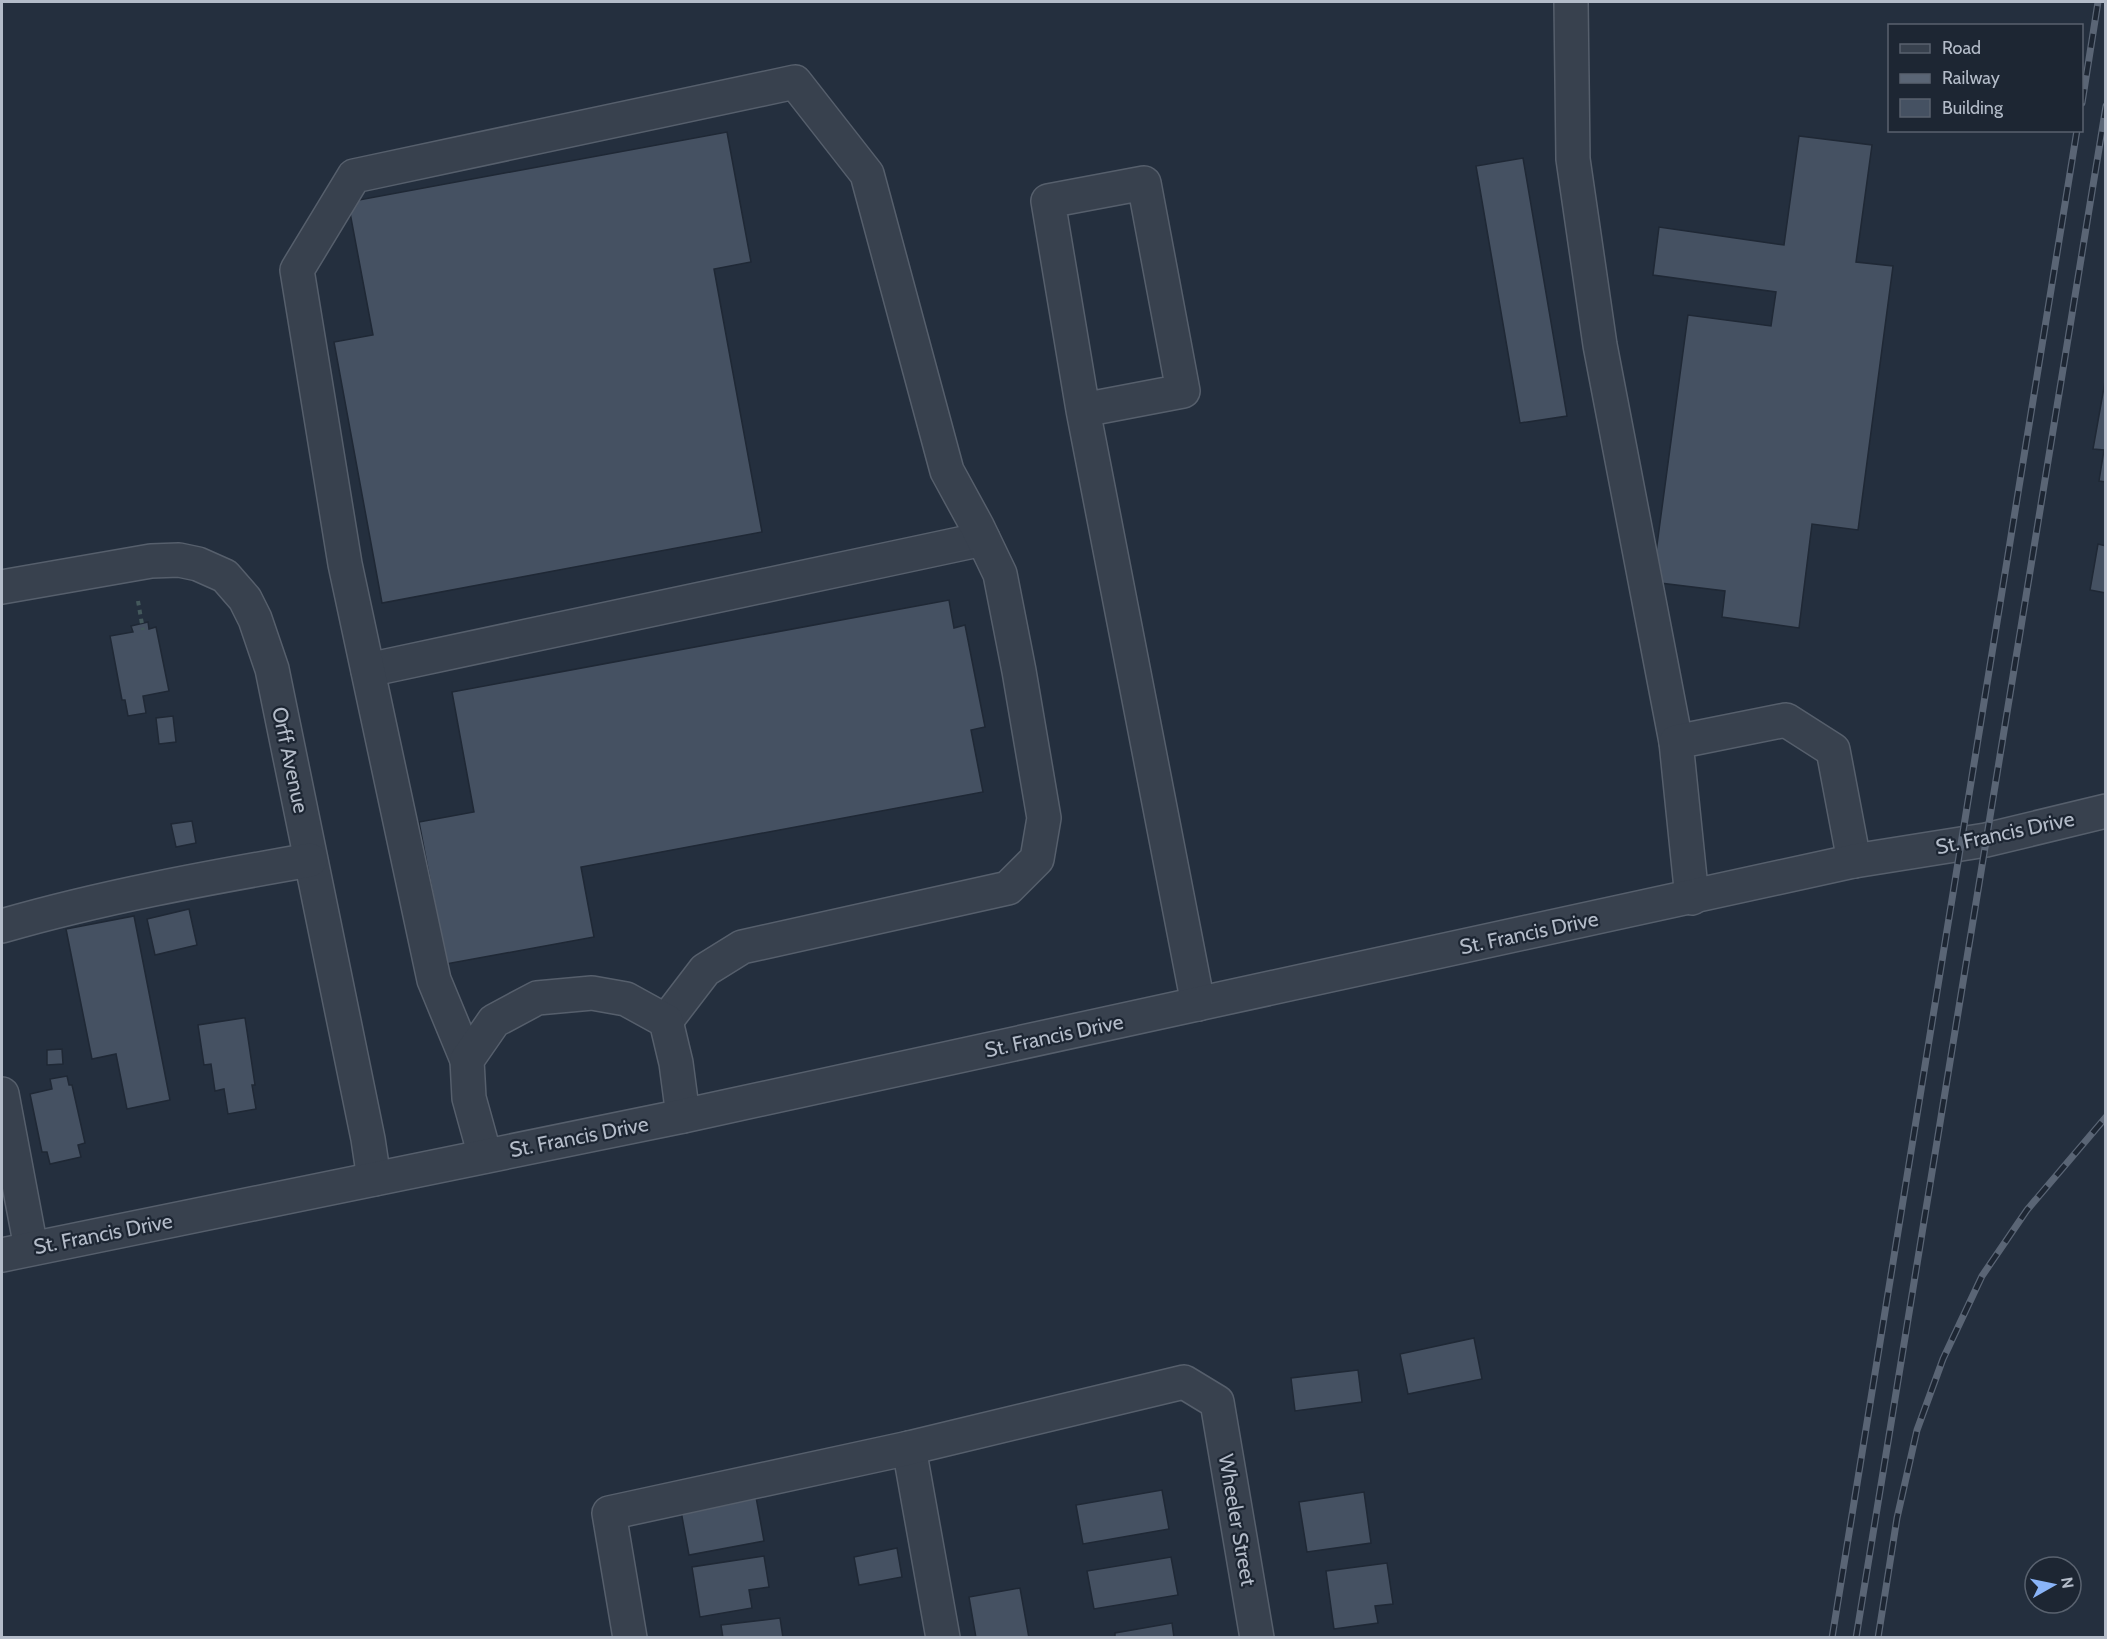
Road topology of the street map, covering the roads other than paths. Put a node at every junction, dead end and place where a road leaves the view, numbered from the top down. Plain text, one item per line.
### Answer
1 (1571, 2) edge
2 (1083, 410) junction
3 (983, 539) junction
4 (2, 587) edge
5 (368, 670) junction
6 (1676, 742) junction
7 (2106, 811) edge
8 (310, 860) junction
9 (1854, 861) junction
10 (1692, 898) junction
11 (2, 926) edge
12 (1198, 1004) junction
13 (666, 1021) junction
14 (467, 1060) junction
15 (2, 1094) edge
16 (683, 1116) junction
17 (485, 1156) junction
18 (374, 1179) junction
19 (16, 1252) edge
20 (909, 1448) junction
21 (630, 1638) edge
22 (943, 1638) edge
23 (1257, 1638) edge

1 - 6 street
2 - 2 street
2 - 12 street
3 - 5 street
3 - 5 street
3 - 13 street
4 - 8 street, Orff Avenue
5 - 14 street
6 - 9 street
6 - 10 street
7 - 9 street, St. Francis Drive
8 - 11 street
8 - 18 street, Orff Avenue
9 - 10 street, St. Francis Drive
10 - 12 street, St. Francis Drive
12 - 16 street, St. Francis Drive
13 - 14 street
13 - 16 street
14 - 17 street
15 - 19 street
16 - 17 street, St. Francis Drive
17 - 18 street, St. Francis Drive
18 - 19 street, St. Francis Drive
20 - 21 street
20 - 22 street
20 - 23 street, Wheeler Street

